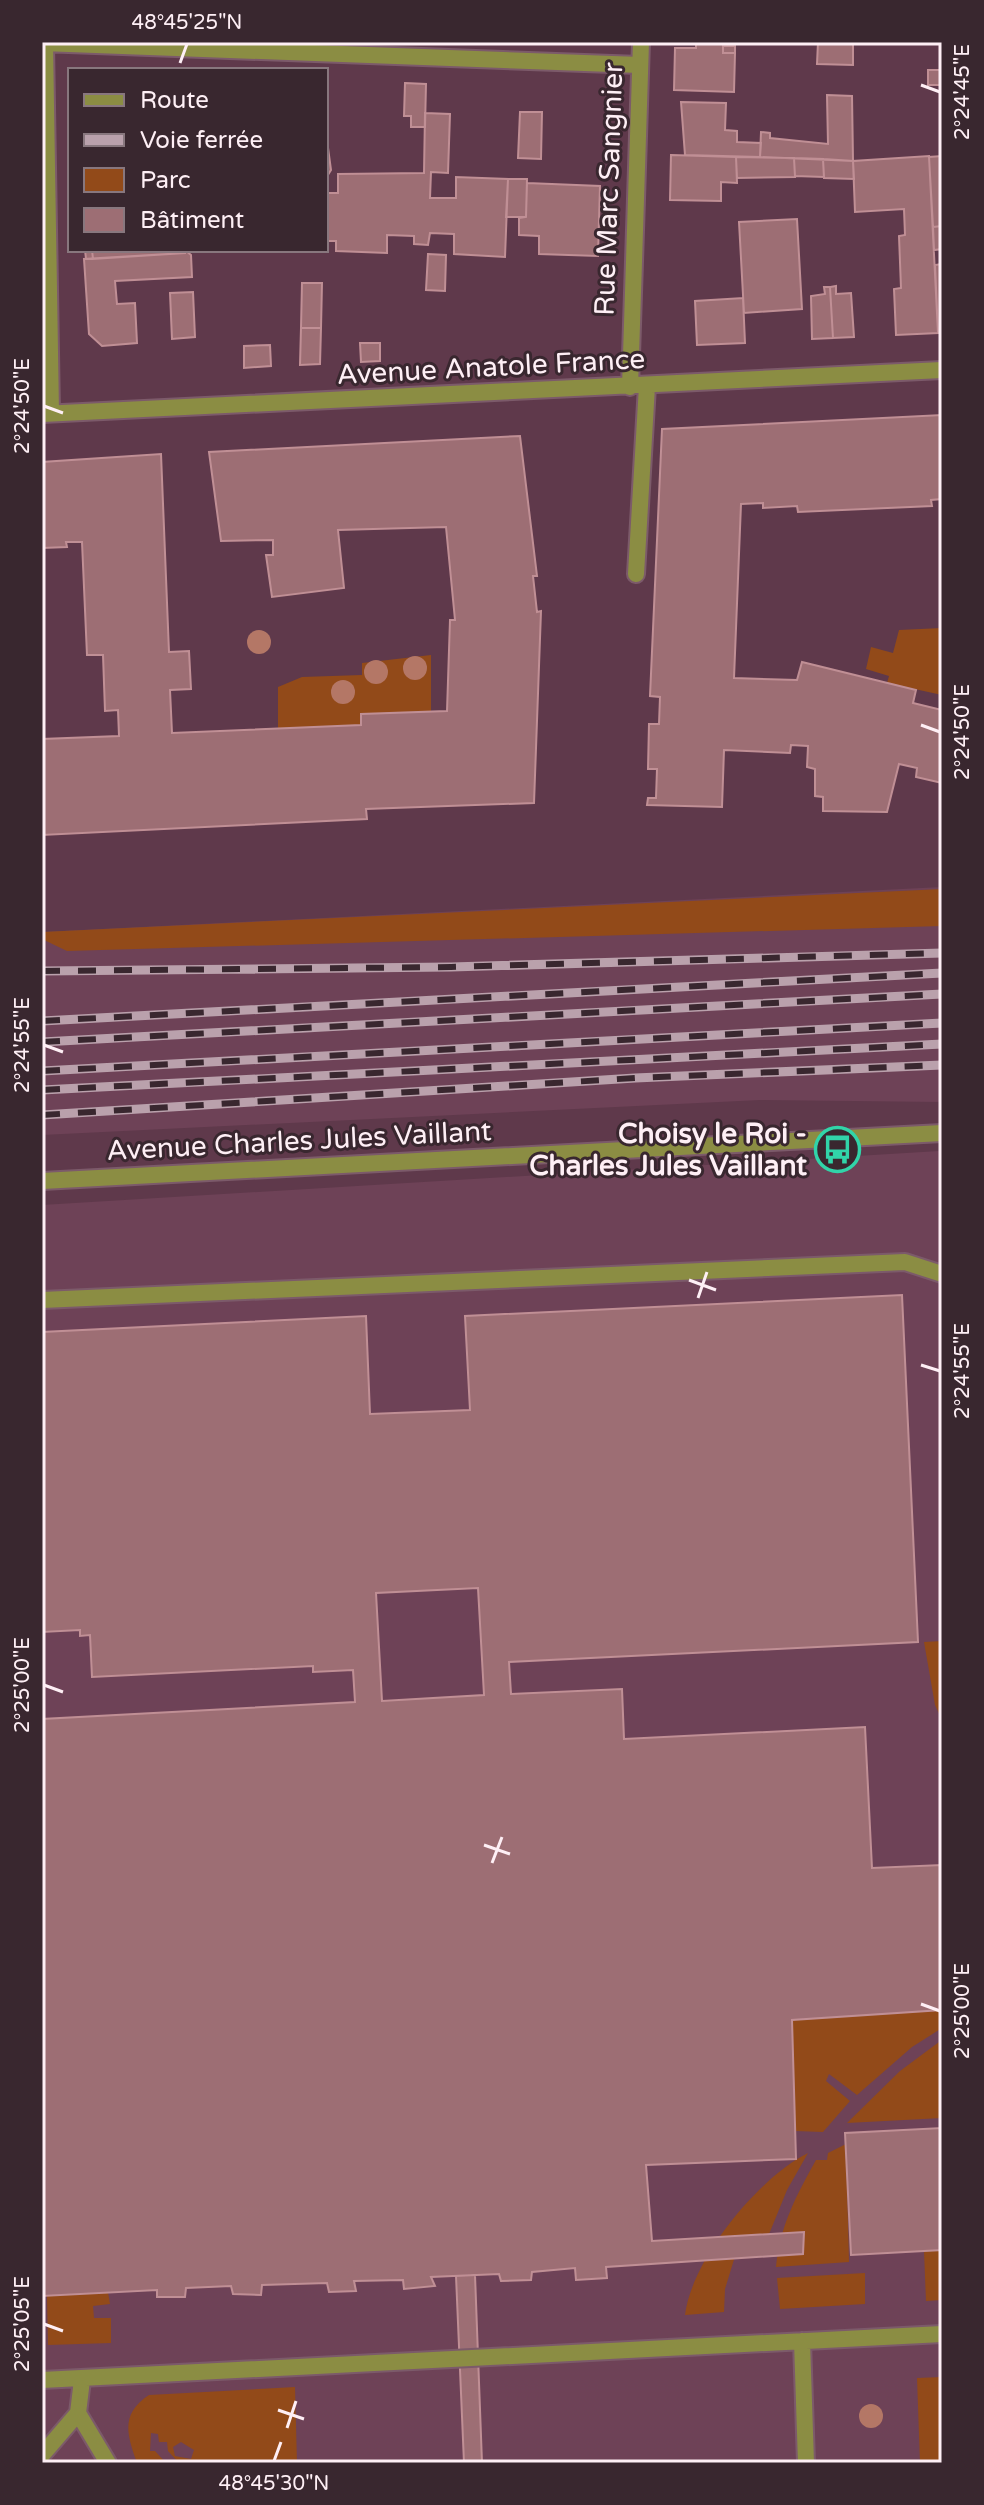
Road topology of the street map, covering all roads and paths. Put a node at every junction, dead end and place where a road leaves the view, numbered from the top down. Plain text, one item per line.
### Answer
1 (641, 42) edge
2 (43, 44) edge
3 (640, 65) junction
4 (942, 370) edge
5 (638, 386) junction
6 (47, 413) edge
7 (636, 574) dead end
8 (942, 1133) edge
9 (42, 1181) edge
10 (942, 1274) edge
11 (42, 1300) edge
12 (942, 2334) edge
13 (802, 2341) junction
14 (42, 2380) edge
15 (82, 2380) junction
16 (78, 2413) junction
17 (42, 2455) edge
18 (108, 2463) edge
19 (806, 2463) edge

1 - 3 street, Rue Marc Sangnier
2 - 3 street
2 - 6 street
3 - 5 street, Rue Marc Sangnier
4 - 5 street, Avenue Anatole France
5 - 6 street, Avenue Anatole France
5 - 7 street, Rue Marc Sangnier
8 - 9 street, Avenue Charles Jules Vaillant
10 - 11 street
12 - 13 street
13 - 15 street
13 - 19 street
14 - 15 street
15 - 16 street
16 - 17 street
16 - 18 street

